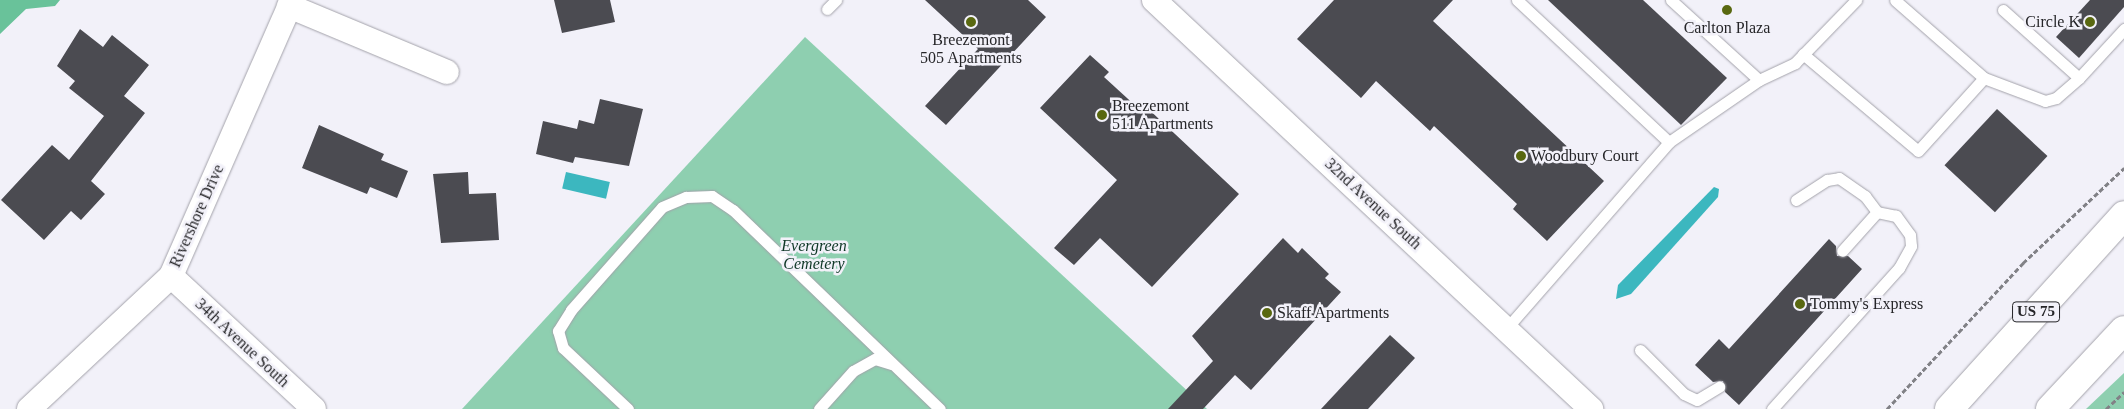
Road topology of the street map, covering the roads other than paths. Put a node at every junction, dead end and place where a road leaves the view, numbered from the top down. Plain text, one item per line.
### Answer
1 (836, 0) edge
2 (1154, 0) edge
3 (1518, 0) edge
4 (1672, 0) edge
5 (1856, 0) edge
6 (1895, 0) edge
7 (290, 3) edge
8 (827, 9) dead end
9 (2003, 10) dead end
10 (2124, 29) edge
11 (1803, 54) junction
12 (447, 72) dead end
13 (1984, 78) junction
14 (2078, 78) junction
15 (1759, 80) junction
16 (1669, 142) junction
17 (1796, 200) dead end
18 (1876, 212) junction
19 (2124, 216) edge
20 (1842, 251) dead end
21 (171, 276) junction
22 (1506, 329) junction
23 (2124, 330) edge
24 (1640, 350) dead end
25 (893, 365) junction
26 (1719, 387) dead end
27 (29, 409) edge
28 (314, 409) edge
29 (628, 409) edge
30 (819, 409) edge
31 (940, 409) edge
32 (1591, 409) edge
33 (1772, 409) edge
34 (1949, 409) edge
35 (2050, 409) edge

1 - 8 lane
2 - 22 street, 32nd Avenue South
3 - 16 lane
4 - 15 lane
5 - 11 lane
6 - 13 lane
7 - 12 street, Rivershore Drive
7 - 21 street, Rivershore Drive
9 - 14 lane
10 - 14 lane
11 - 13 lane
11 - 15 lane
13 - 14 lane
15 - 16 lane
16 - 22 lane
17 - 18 lane
18 - 20 lane
18 - 33 lane
19 - 34 main road, US 75
21 - 27 street, Rivershore Drive
21 - 28 street, 34th Avenue South
22 - 32 street, 32nd Avenue South
23 - 35 main road
24 - 26 lane
25 - 29 lane
25 - 30 lane
25 - 31 lane

